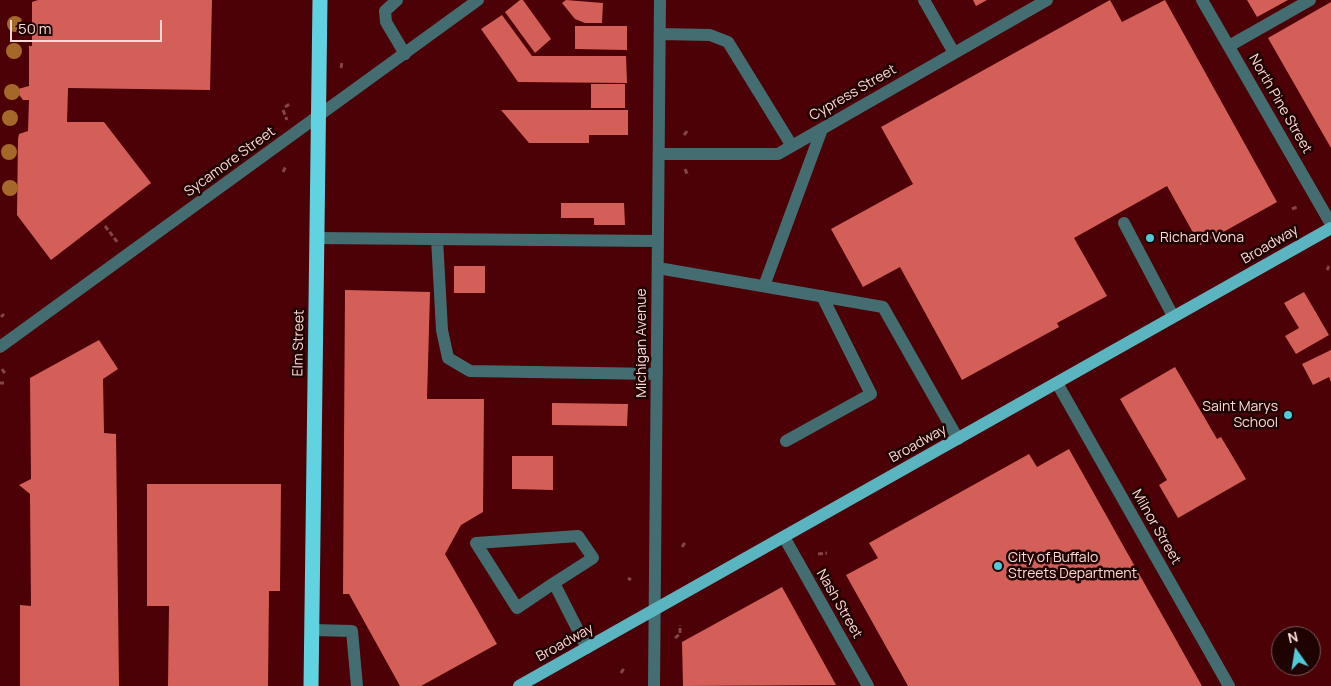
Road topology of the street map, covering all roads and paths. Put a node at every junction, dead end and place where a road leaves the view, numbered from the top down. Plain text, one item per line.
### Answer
1 (320, 0) edge
2 (397, 0) edge
3 (660, 0) edge
4 (924, 0) edge
5 (1047, 0) edge
6 (1202, 0) edge
7 (1310, 0) edge
8 (474, 1) edge
9 (660, 34) junction
10 (1228, 46) junction
11 (954, 53) junction
12 (405, 54) junction
13 (342, 62) dead end
14 (341, 68) dead end
15 (291, 103) dead end
16 (317, 117) junction
17 (287, 120) dead end
18 (822, 128) junction
19 (688, 130) dead end
20 (684, 135) dead end
21 (792, 146) junction
22 (659, 154) junction
23 (286, 166) dead end
24 (283, 172) dead end
25 (1299, 206) dead end
26 (1292, 209) dead end
27 (1124, 222) dead end
28 (105, 226) dead end
29 (1331, 226) edge
30 (316, 238) junction
31 (437, 239) junction
32 (116, 240) dead end
33 (658, 241) junction
34 (1329, 266) dead end
35 (658, 268) junction
36 (1327, 270) dead end
37 (764, 286) junction
38 (822, 296) junction
39 (1173, 316) junction
40 (0, 347) edge
41 (2, 369) dead end
42 (657, 374) junction
43 (6, 375) dead end
44 (1057, 383) junction
45 (958, 439) junction
46 (786, 441) dead end
47 (784, 537) junction
48 (686, 542) dead end
49 (682, 547) dead end
50 (827, 553) dead end
51 (818, 554) dead end
52 (554, 583) junction
53 (654, 611) junction
54 (680, 625) dead end
55 (312, 630) junction
56 (675, 638) dead end
57 (587, 648) junction
58 (624, 668) dead end
59 (621, 673) dead end
60 (311, 686) edge
61 (357, 686) edge
62 (519, 686) edge
63 (654, 686) edge
64 (868, 686) edge
65 (1229, 686) edge

1 - 16 highway, Elm Street
2 - 12 street
3 - 9 street, Michigan Avenue
4 - 11 street
5 - 11 street, Cypress Street
6 - 10 street, North Pine Street
7 - 10 street
8 - 12 street, Sycamore Street
9 - 21 street
9 - 22 street, Michigan Avenue
10 - 29 street, North Pine Street
11 - 18 street, Cypress Street
12 - 16 street, Sycamore Street
13 - 14 path
15 - 17 path
16 - 30 highway, Elm Street
16 - 40 street, Sycamore Street
18 - 21 street, Cypress Street
18 - 37 street
19 - 20 path
21 - 22 street, Cypress Street
22 - 33 street, Michigan Avenue
23 - 24 path
25 - 26 path
27 - 39 street
28 - 32 path
29 - 39 main road, Broadway
30 - 31 street
30 - 55 highway, Elm Street
31 - 33 street
31 - 42 street
33 - 35 street, Michigan Avenue
34 - 36 path
35 - 37 street
35 - 42 street, Michigan Avenue
37 - 38 street
38 - 45 street
38 - 46 street
39 - 44 main road, Broadway
41 - 43 path
42 - 53 street, Michigan Avenue
44 - 45 main road, Broadway
44 - 65 street, Milnor Street
45 - 47 main road, Broadway
47 - 53 main road, Broadway
47 - 64 street, Nash Street
48 - 49 path
50 - 51 path
52 - 52 street
52 - 57 street
53 - 57 main road, Broadway
53 - 63 street, Michigan Avenue
54 - 56 path
55 - 60 highway, Elm Street
55 - 61 street
57 - 62 main road, Broadway
58 - 59 path

